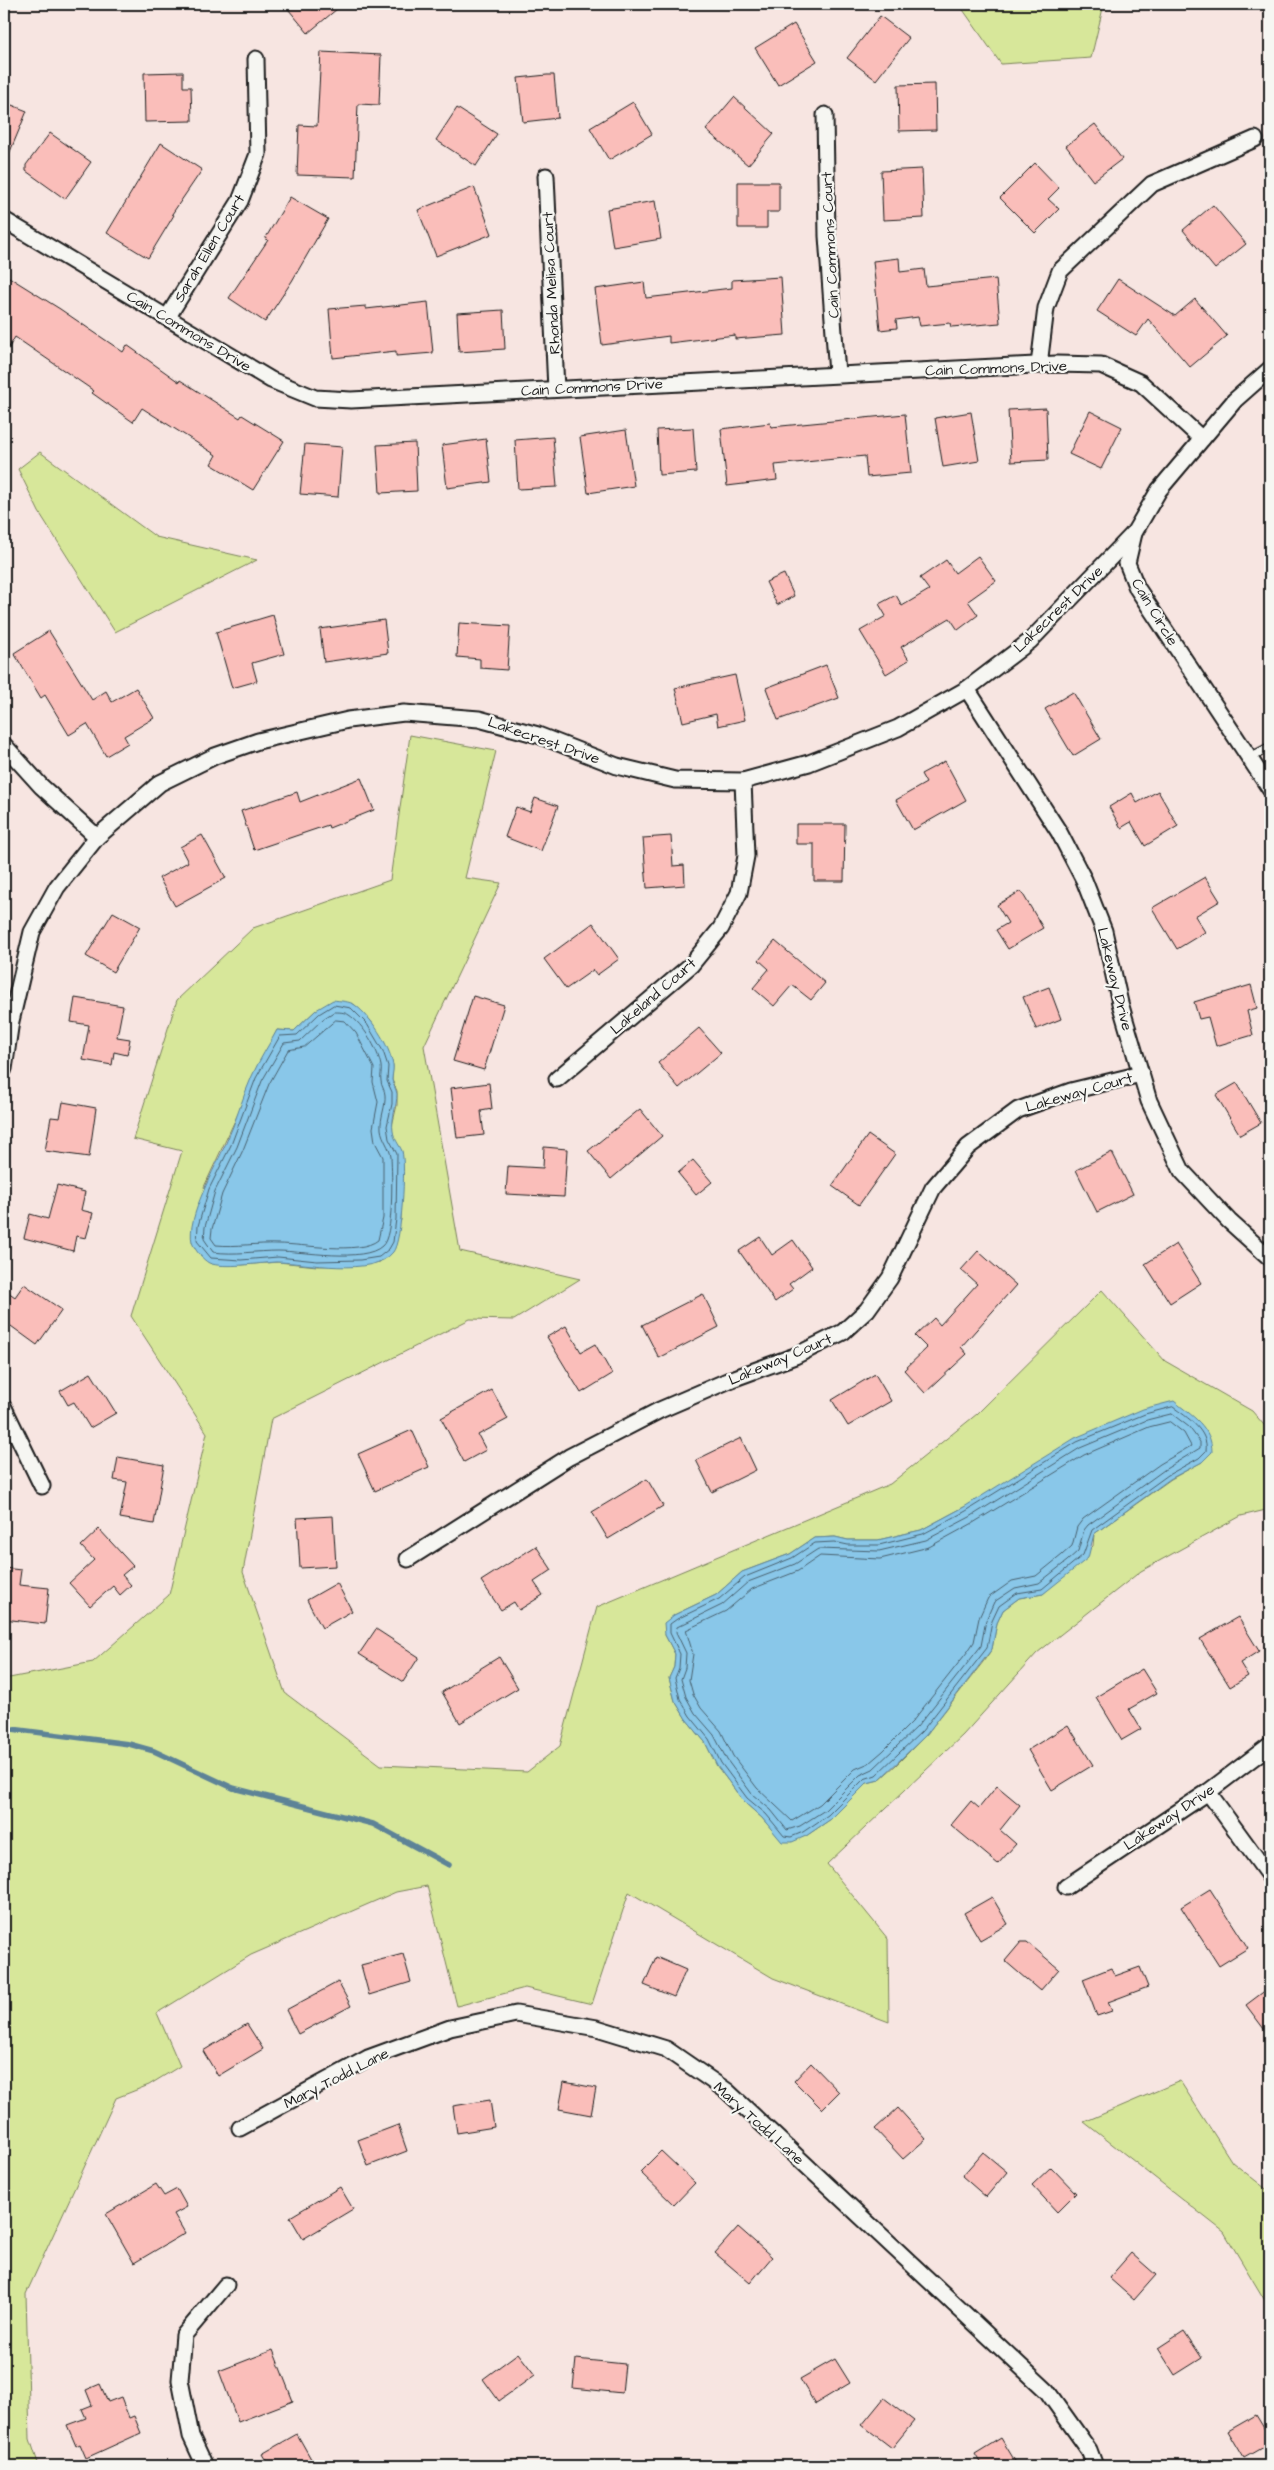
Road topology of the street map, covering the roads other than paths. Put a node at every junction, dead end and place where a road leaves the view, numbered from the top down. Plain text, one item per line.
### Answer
1 (256, 59) dead end
2 (826, 116) dead end
3 (1255, 139) dead end
4 (546, 176) dead end
5 (4, 220) edge
6 (167, 318) junction
7 (1039, 365) junction
8 (1270, 369) edge
9 (837, 374) junction
10 (556, 389) junction
11 (1202, 440) junction
12 (1134, 534) junction
13 (966, 689) junction
14 (4, 745) edge
15 (1270, 747) edge
16 (1249, 758) junction
17 (743, 781) junction
18 (1270, 789) edge
19 (97, 837) junction
20 (4, 1069) edge
21 (1141, 1074) junction
22 (557, 1079) dead end
23 (1270, 1258) edge
24 (4, 1408) edge
25 (42, 1486) dead end
26 (408, 1559) dead end
27 (1270, 1745) edge
28 (1208, 1792) junction
29 (1270, 1878) edge
30 (1066, 1887) dead end
31 (240, 2128) dead end
32 (226, 2285) dead end
33 (205, 2466) edge
34 (1095, 2466) edge

1 - 6 street, Sarah Ellen Court
2 - 9 street, Cain Commons Court
3 - 7 street
4 - 10 street, Rhonda Melisa Court
5 - 6 street, Cain Commons Drive
6 - 10 street, Cain Commons Drive
7 - 9 street, Cain Commons Drive
7 - 11 street, Cain Commons Drive
8 - 11 street, Cain Circle
9 - 10 street, Cain Commons Drive
11 - 12 street, Cain Circle
12 - 13 street, Lakecrest Drive
12 - 16 street, Cain Circle
13 - 17 street, Lakecrest Drive
13 - 21 street, Lakeway Drive
14 - 19 street
15 - 16 lane
16 - 18 street, Cain Circle
17 - 19 street, Lakecrest Drive
17 - 22 street, Lakeland Court
19 - 20 street, Lakecrest Drive
21 - 23 street, Lakeway Drive
21 - 26 street, Lakeway Court
24 - 25 street
27 - 28 street, Lakeway Drive
28 - 29 street
28 - 30 street, Lakeway Drive
31 - 34 street, Mary Todd Lane
32 - 33 street

